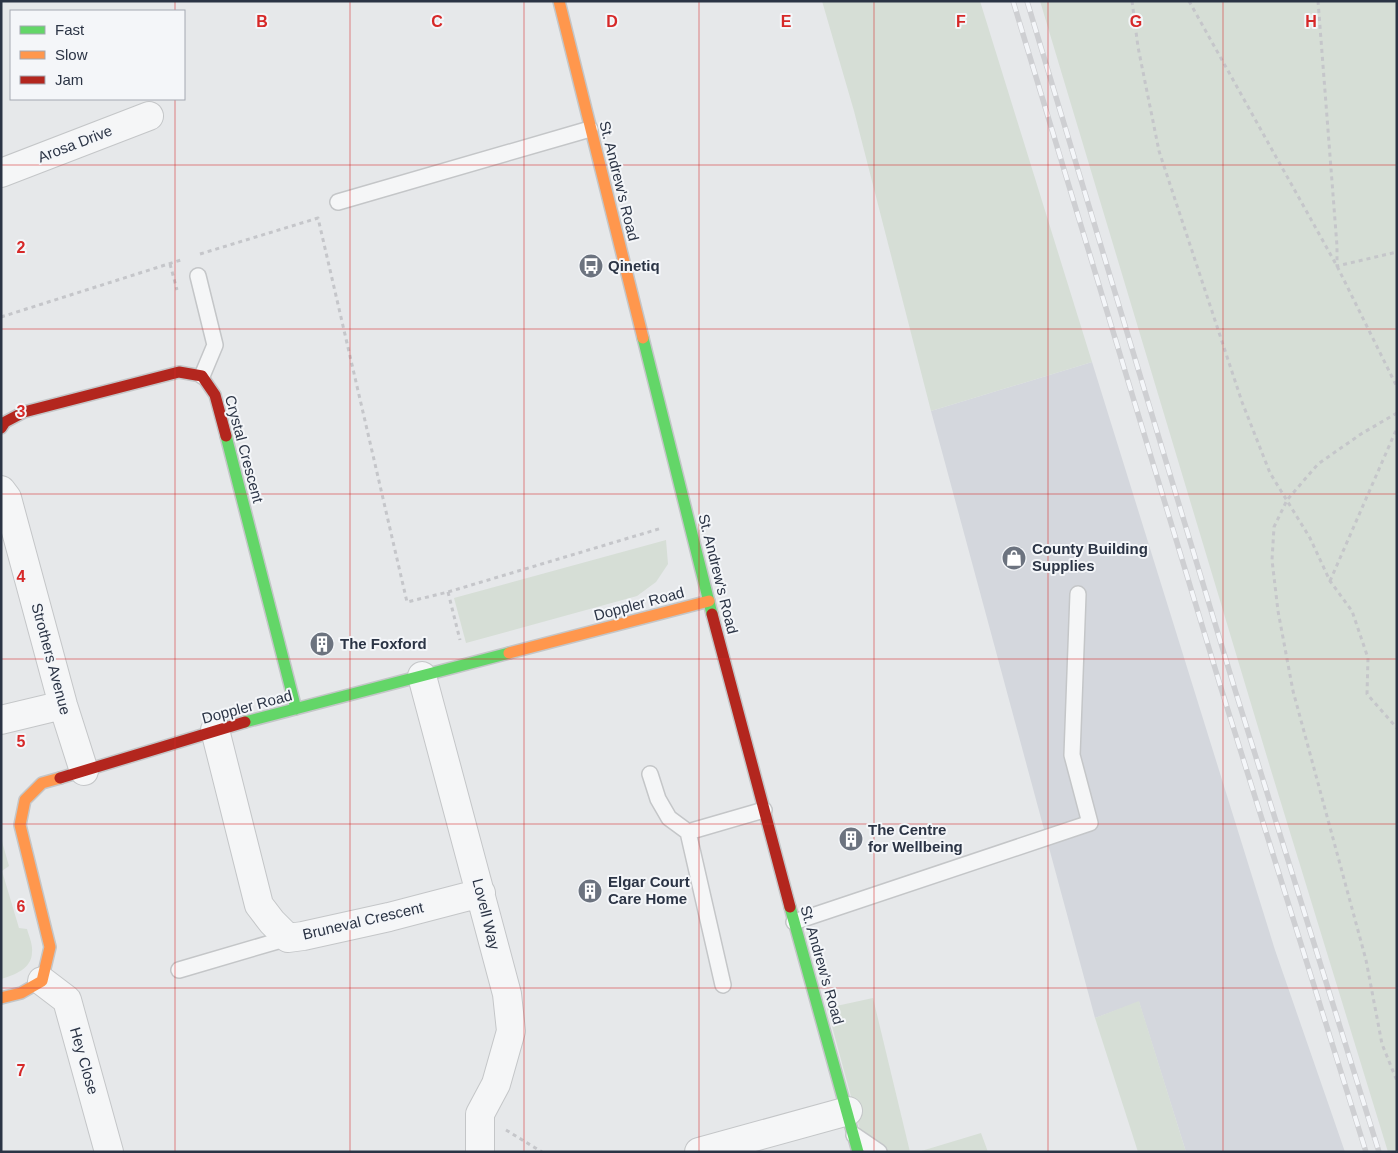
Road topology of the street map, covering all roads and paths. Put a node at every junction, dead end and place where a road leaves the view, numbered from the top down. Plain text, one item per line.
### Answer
1 (560, 1) edge
2 (1132, 1) edge
3 (1189, 1) edge
4 (1318, 1) edge
5 (149, 116) dead end
6 (590, 130) junction
7 (1, 173) edge
8 (338, 202) dead end
9 (1397, 252) edge
10 (198, 255) dead end
11 (189, 258) dead end
12 (170, 264) junction
13 (1337, 266) junction
14 (198, 276) dead end
15 (178, 292) dead end
16 (1, 317) edge
17 (202, 376) junction
18 (1397, 387) edge
19 (1397, 412) edge
20 (3, 421) edge
21 (1397, 428) edge
22 (1, 490) edge
23 (1286, 500) junction
24 (689, 520) junction
25 (1330, 581) junction
26 (448, 592) junction
27 (1078, 594) dead end
28 (709, 601) junction
29 (466, 665) junction
30 (422, 676) junction
31 (63, 705) junction
32 (296, 709) junction
33 (1, 720) edge
34 (1397, 728) edge
35 (215, 730) junction
36 (84, 771) junction
37 (650, 774) dead end
38 (764, 810) junction
39 (688, 832) junction
40 (481, 893) junction
41 (794, 922) junction
42 (288, 938) junction
43 (179, 970) dead end
44 (42, 981) junction
45 (723, 985) dead end
46 (1, 998) edge
47 (1397, 1081) edge
48 (480, 1114) junction
49 (850, 1123) junction
50 (109, 1152) edge
51 (480, 1152) edge
52 (542, 1152) edge
53 (699, 1152) edge
54 (858, 1152) edge
55 (879, 1152) edge

1 - 6 street, St. Andrew's Road
2 - 23 path
3 - 13 path
4 - 13 path
5 - 7 street, Arosa Drive
6 - 8 lane
6 - 24 street, St. Andrew's Road
9 - 13 path
10 - 26 path
11 - 12 path
12 - 15 path
12 - 16 path
13 - 18 path
14 - 17 lane
17 - 20 street
17 - 32 street, Crystal Crescent
19 - 23 path
21 - 25 path
22 - 31 street, Strothers Avenue
23 - 25 path
23 - 47 path
24 - 26 path
24 - 28 street, St. Andrew's Road
25 - 34 path
26 - 29 path
27 - 41 lane
28 - 29 street, Doppler Road
28 - 38 street, St. Andrew's Road
29 - 30 street, Doppler Road
30 - 32 street, Doppler Road
30 - 40 street, Lovell Way
31 - 33 street
31 - 36 street, Strothers Avenue
32 - 35 street, Doppler Road
35 - 36 street, Doppler Road
35 - 42 street, Bruneval Crescent
36 - 44 street, Doppler Road
37 - 39 lane
38 - 39 lane
38 - 41 street, St. Andrew's Road
39 - 45 lane
40 - 42 street, Bruneval Crescent
40 - 48 street, Lovell Way
41 - 49 street, St. Andrew's Road
42 - 43 lane
44 - 46 street
44 - 50 street, Hey Close
48 - 51 street, Lovell Way
48 - 52 path
49 - 53 street
49 - 54 street, St. Andrew's Road
49 - 55 lane

